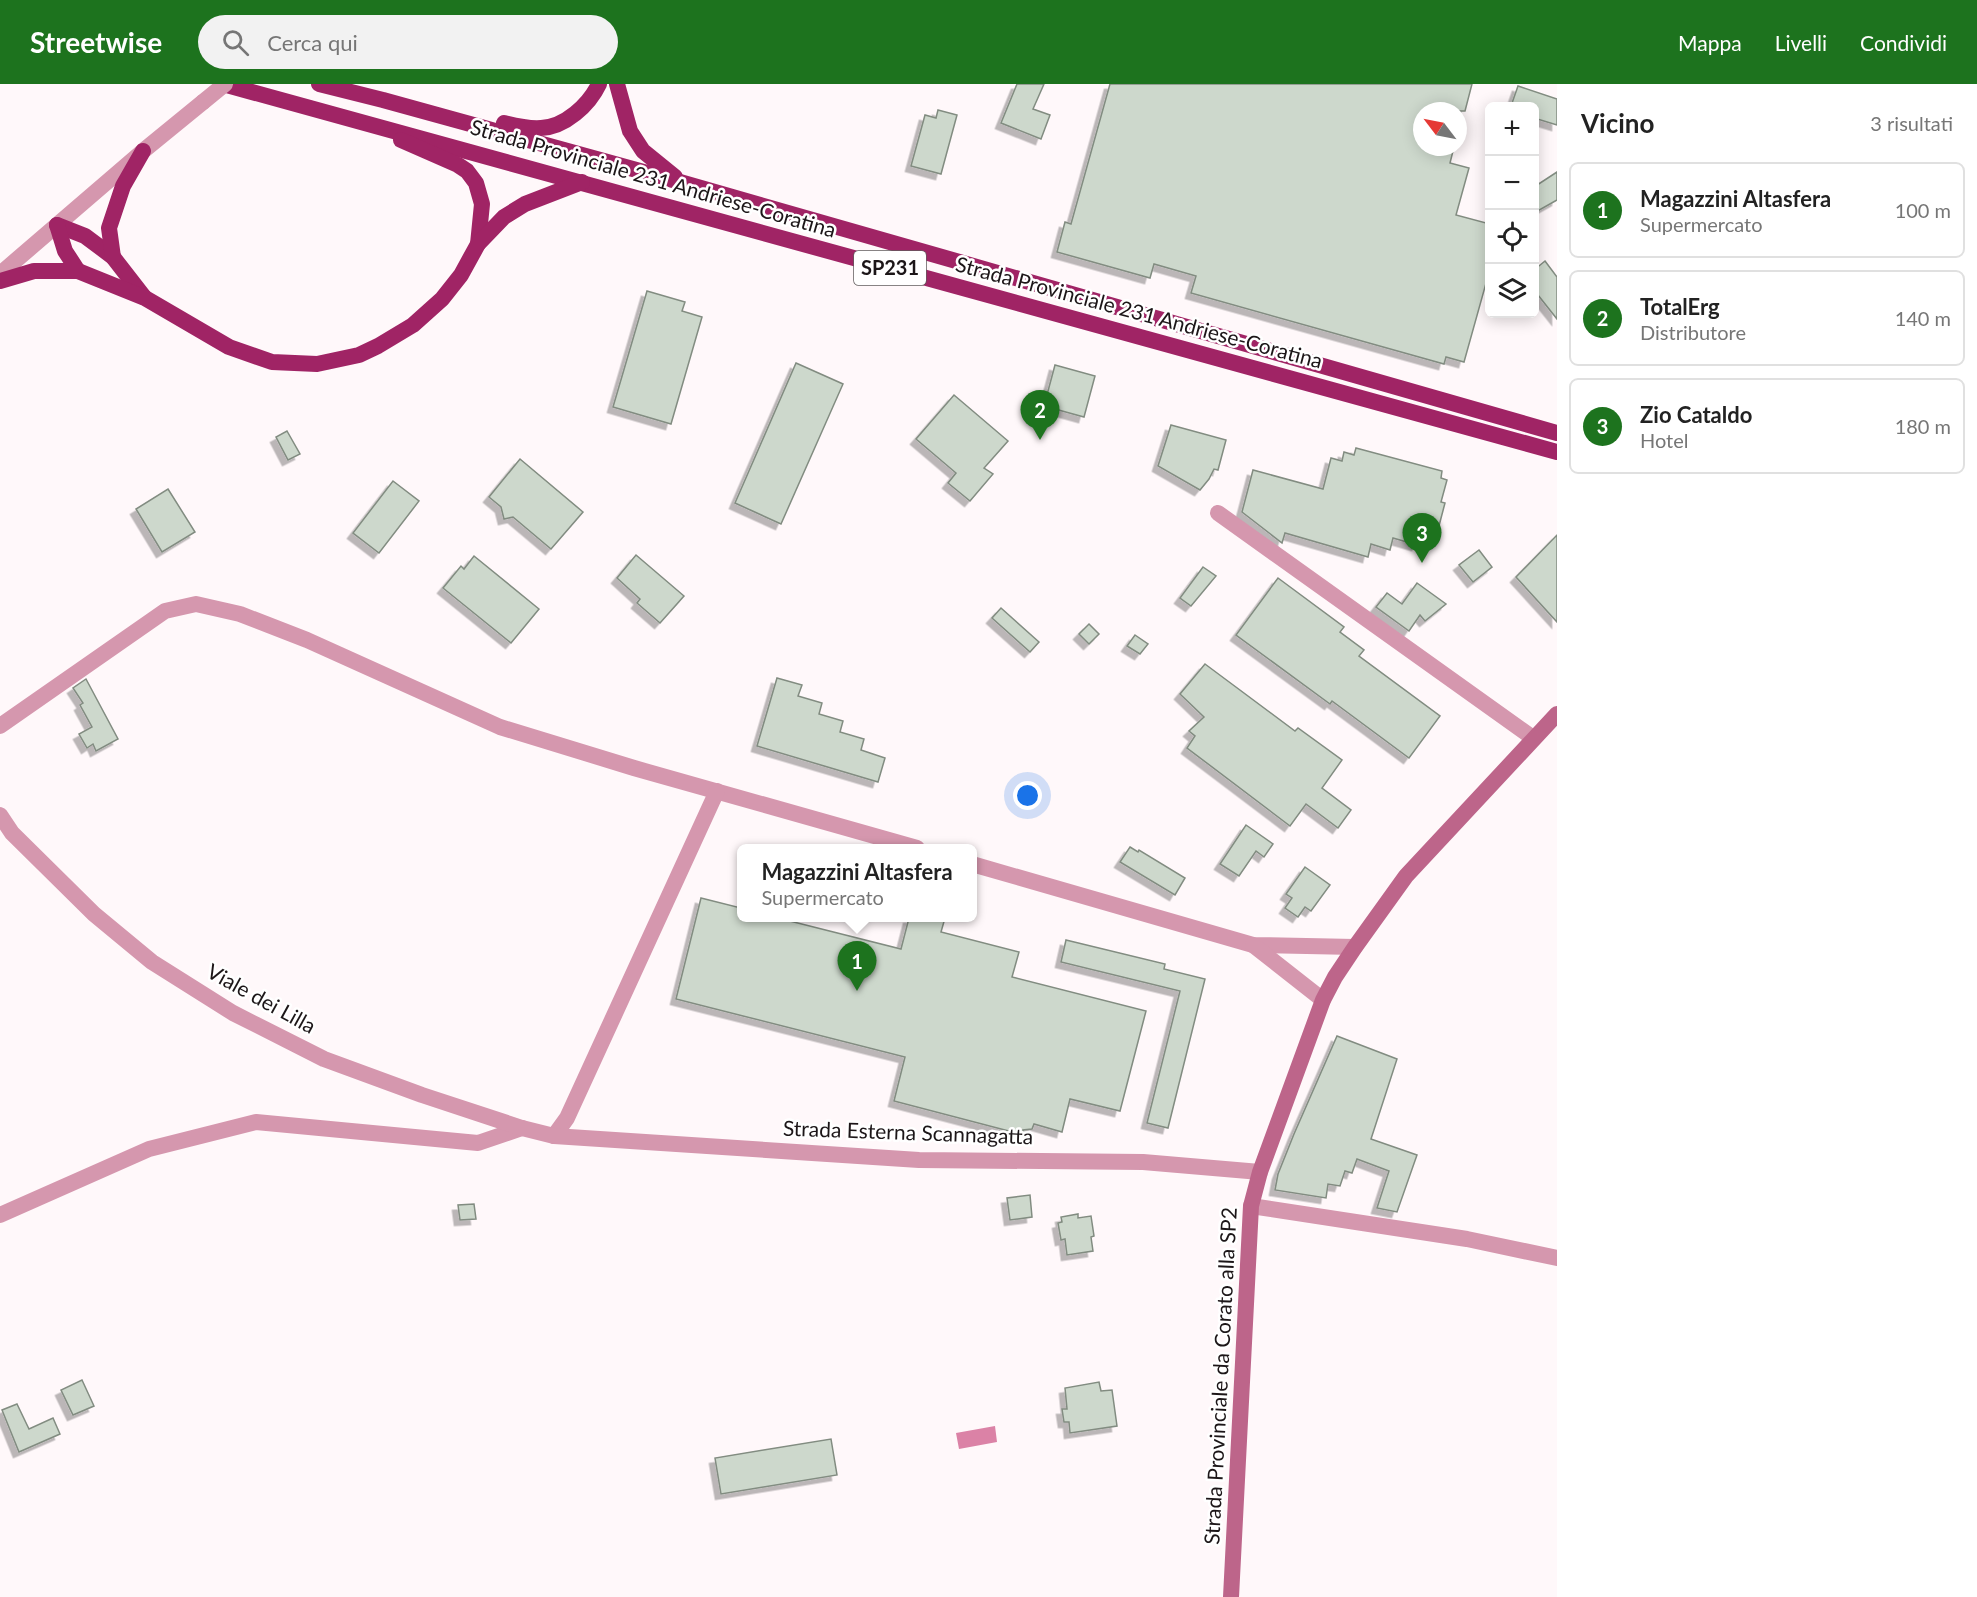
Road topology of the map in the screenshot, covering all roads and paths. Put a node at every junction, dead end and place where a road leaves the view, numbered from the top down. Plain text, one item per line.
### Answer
1 (224, 84) edge
2 (319, 84) edge
3 (599, 84) edge
4 (616, 84) edge
5 (383, 100) junction
6 (393, 130) junction
7 (143, 151) junction
8 (582, 182) junction
9 (680, 182) junction
10 (57, 225) junction
11 (478, 244) junction
12 (113, 257) junction
13 (78, 271) junction
14 (0, 274) edge
15 (0, 281) edge
16 (145, 298) junction
17 (1557, 433) edge
18 (1557, 452) edge
19 (1218, 513) dead end
20 (1557, 714) edge
21 (0, 726) edge
22 (1533, 738) junction
23 (717, 791) junction
24 (0, 814) edge
25 (900, 844) edge
26 (977, 865) edge
27 (1253, 945) junction
28 (1355, 947) junction
29 (1323, 1000) junction
30 (522, 1128) junction
31 (554, 1136) junction
32 (1260, 1172) junction
33 (1251, 1206) junction
34 (0, 1215) edge
35 (1557, 1258) edge
36 (1231, 1597) edge

1 - 6 highway, Strada Provinciale 231 Andriese-Coratina / SP231
1 - 7 street, bridge
2 - 5 highway, Strada Provinciale 231 Andriese-Coratina / SP231
3 - 5 highway
4 - 9 highway
5 - 9 highway, Strada Provinciale 231 Andriese-Coratina / SP231
6 - 8 highway, Strada Provinciale 231 Andriese-Coratina / SP231
6 - 11 highway
7 - 10 street
7 - 12 highway
8 - 11 highway
8 - 18 highway, Strada Provinciale 231 Andriese-Coratina / SP231
9 - 17 highway, Strada Provinciale 231 Andriese-Coratina / SP231
10 - 12 highway
10 - 13 highway
10 - 14 street
11 - 16 highway
12 - 16 highway
13 - 15 highway
13 - 16 highway
19 - 22 street
20 - 22 main road, Strada Provinciale da Corato alla SP2
21 - 23 street
22 - 28 main road, Strada Provinciale da Corato alla SP2
23 - 25 street
23 - 31 street
24 - 30 street, Viale dei Lilla
26 - 27 street
27 - 28 street
27 - 29 street
28 - 29 main road, Strada Provinciale da Corato alla SP2
29 - 32 main road, Strada Provinciale da Corato alla SP2
30 - 31 street, Viale dei Lilla
30 - 34 street
31 - 32 street, Strada Esterna Scannagatta
32 - 33 main road, Strada Provinciale da Corato alla SP2
33 - 35 street
33 - 36 main road, Strada Provinciale da Corato alla SP2

